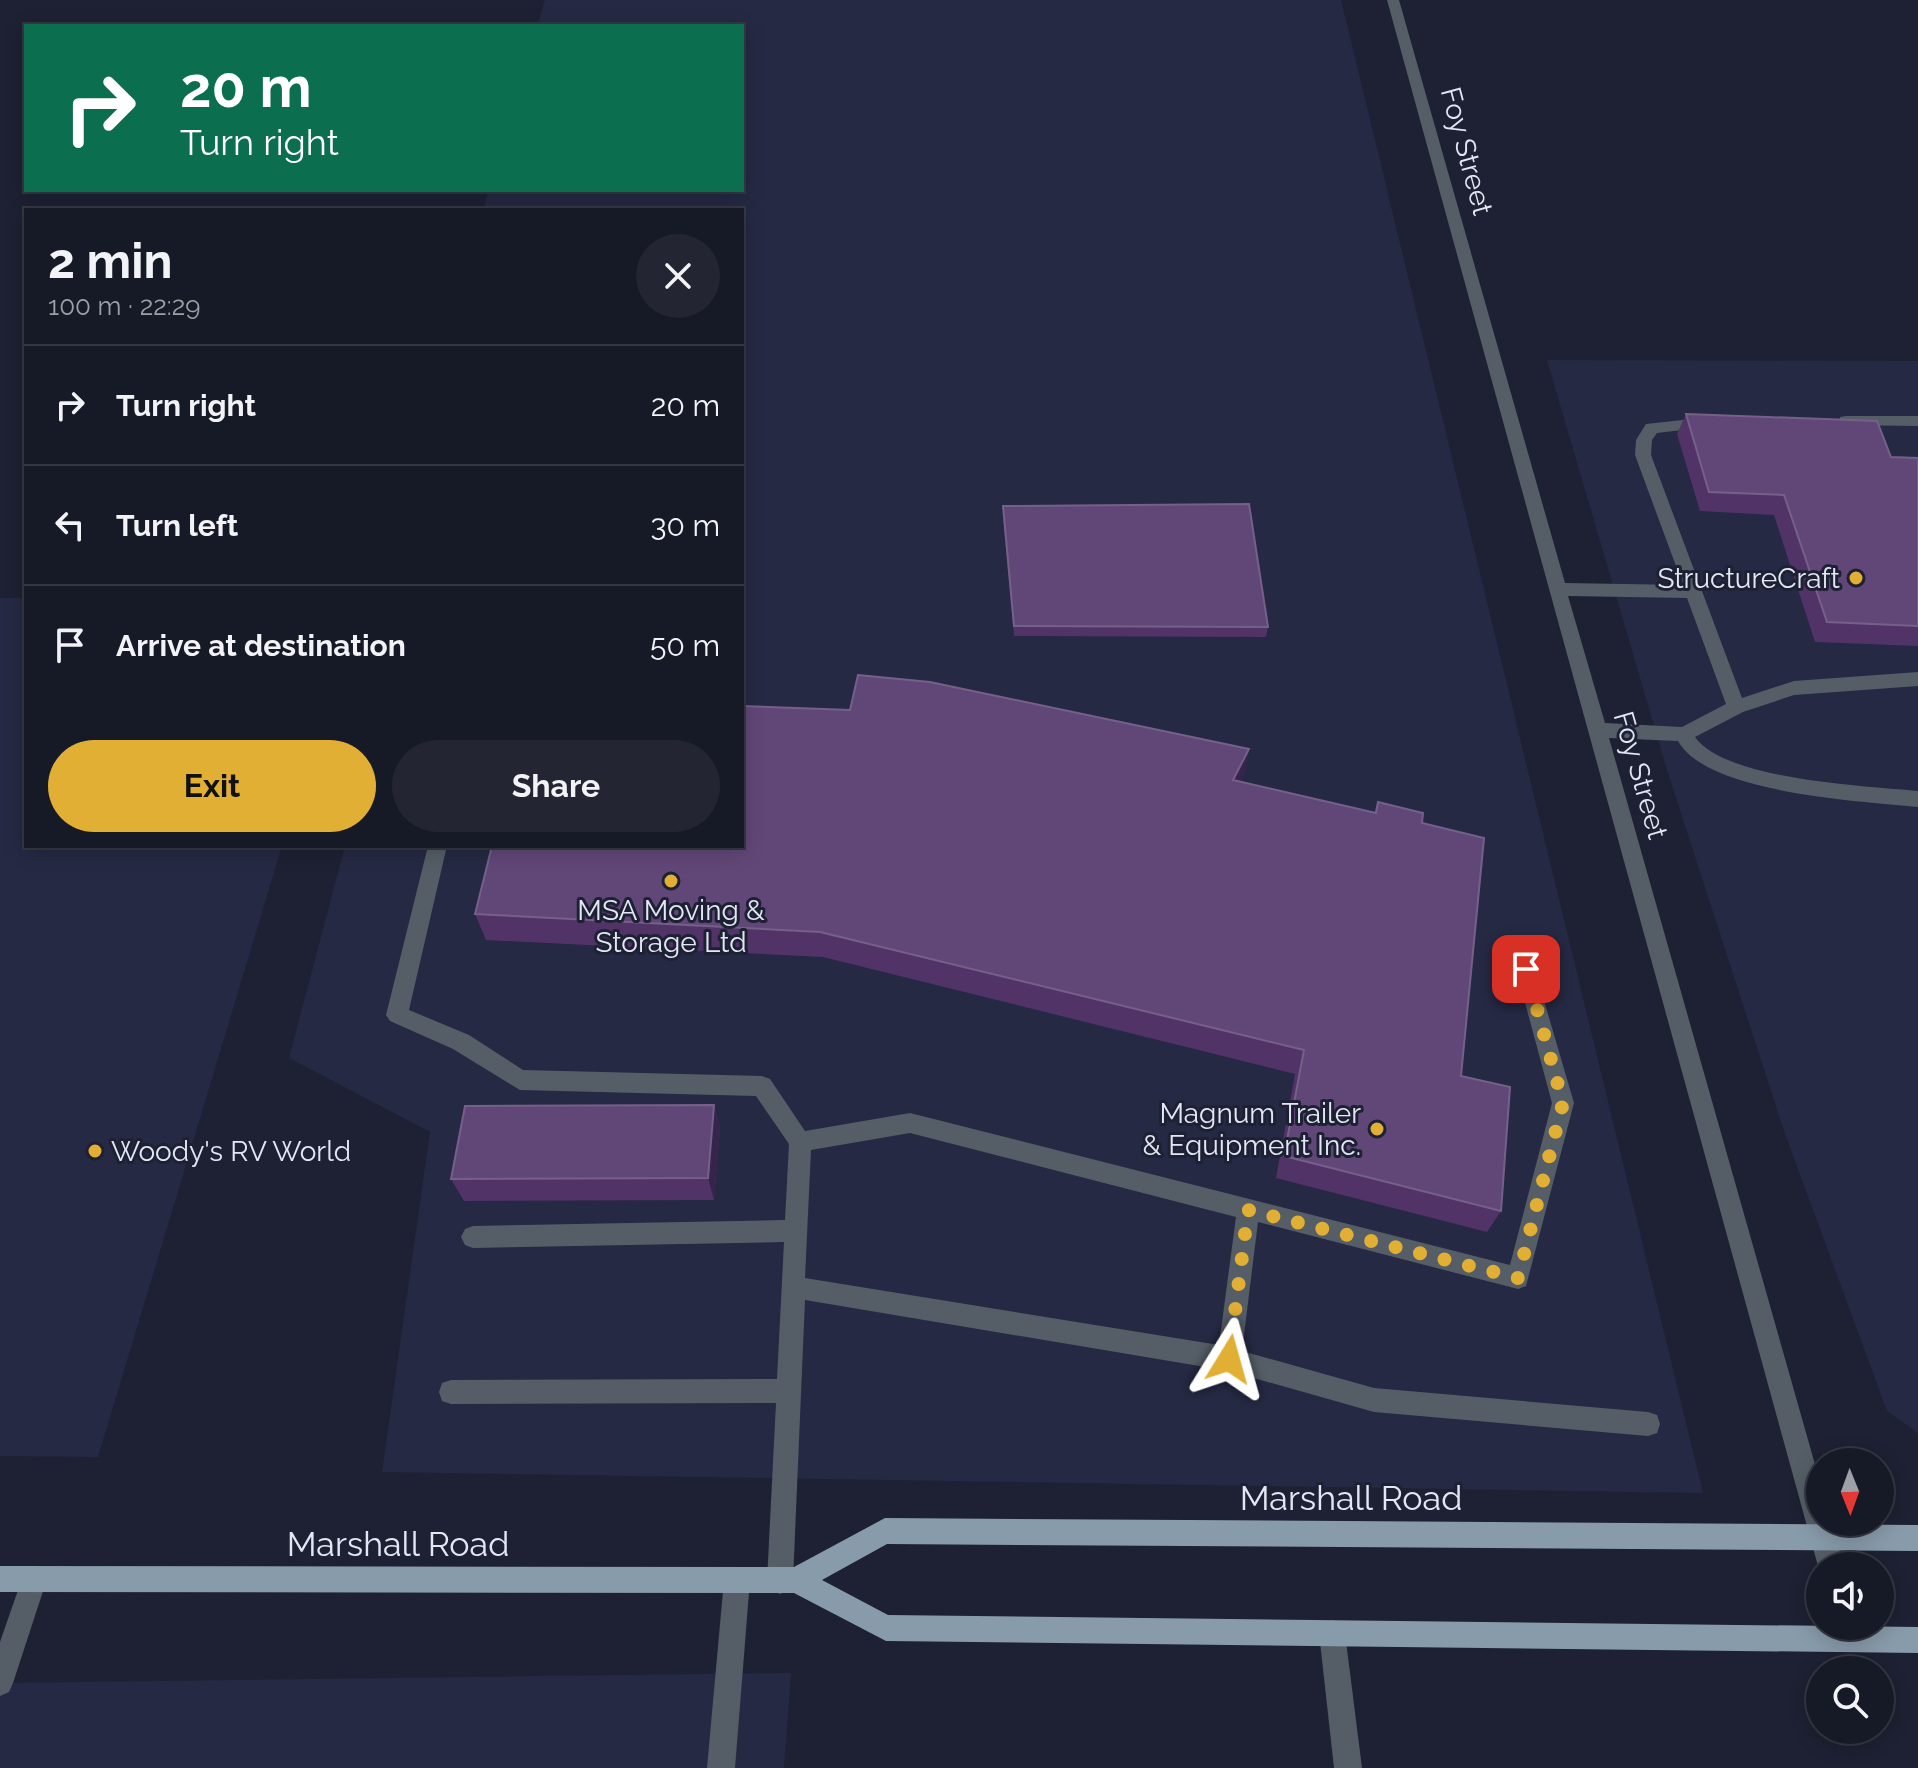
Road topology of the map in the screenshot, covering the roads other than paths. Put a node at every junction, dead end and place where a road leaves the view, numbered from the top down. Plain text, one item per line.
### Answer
1 (1393, 0) edge
2 (1722, 421) edge
3 (1828, 421) edge
4 (1918, 421) edge
5 (1556, 589) junction
6 (1694, 592) junction
7 (1918, 679) edge
8 (1736, 707) junction
9 (1595, 730) junction
10 (1684, 734) junction
11 (1918, 799) edge
12 (436, 850) dead end
13 (1526, 969) dead end
14 (800, 1142) junction
15 (1248, 1210) junction
16 (796, 1231) junction
17 (473, 1237) dead end
18 (793, 1287) junction
19 (1229, 1359) junction
20 (788, 1391) junction
21 (451, 1392) dead end
22 (1648, 1424) dead end
23 (1823, 1537) junction
24 (1918, 1538) edge
25 (1827, 1552) edge
26 (0, 1579) edge
27 (34, 1579) junction
28 (737, 1580) junction
29 (788, 1580) junction
30 (1806, 1632) edge
31 (1332, 1633) junction
32 (1894, 1637) edge
33 (1918, 1640) edge
34 (0, 1683) edge
35 (721, 1768) edge
36 (1348, 1768) edge

1 - 5 street, Foy Street
2 - 6 street
3 - 4 street
5 - 6 street
5 - 9 street, Foy Street
6 - 8 street
7 - 8 street
8 - 10 street
9 - 10 street
9 - 23 street, Foy Street
10 - 11 street
12 - 14 street
13 - 15 street
14 - 15 street
14 - 16 street
15 - 19 street
16 - 17 street
16 - 18 street
18 - 19 street
18 - 20 street
19 - 22 street
20 - 21 street
20 - 29 street
23 - 24 main road, Marshall Road
23 - 25 street, Foy Street
23 - 29 main road, Marshall Road
26 - 27 main road, Marshall Road
27 - 28 main road, Marshall Road
27 - 34 street
28 - 29 main road, Marshall Road
28 - 35 street
29 - 31 main road, Marshall Road
30 - 31 main road, Marshall Road
31 - 36 street
32 - 33 main road, Marshall Road

